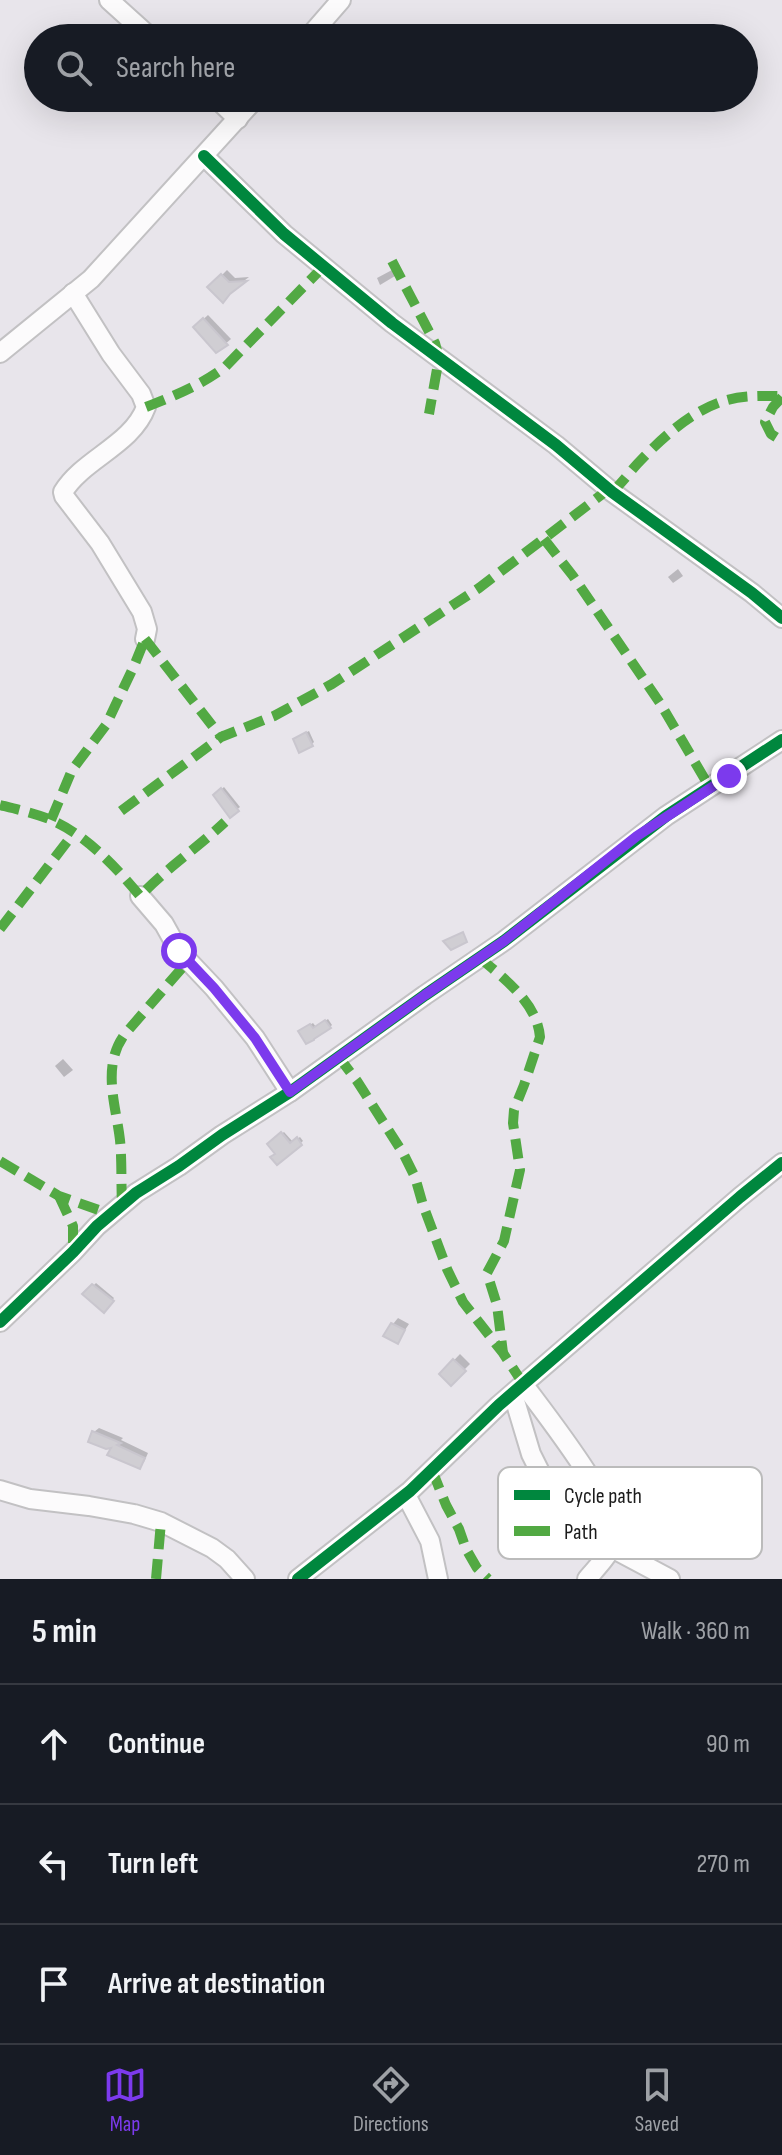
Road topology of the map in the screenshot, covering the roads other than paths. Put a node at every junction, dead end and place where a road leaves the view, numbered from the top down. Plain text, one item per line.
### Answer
1 (109, 0) edge
2 (341, 0) edge
3 (136, 24) edge
4 (320, 24) edge
5 (231, 112) edge
6 (244, 112) edge
7 (238, 119) junction
8 (204, 156) junction
9 (73, 293) junction
10 (0, 353) edge
11 (782, 618) edge
12 (145, 639) dead end
13 (782, 740) edge
14 (140, 896) dead end
15 (290, 1092) junction
16 (782, 1163) edge
17 (0, 1322) edge
18 (518, 1390) junction
19 (538, 1467) edge
20 (582, 1467) edge
21 (0, 1490) edge
22 (406, 1495) junction
23 (604, 1559) edge
24 (632, 1559) edge
25 (245, 1579) edge
26 (298, 1579) edge
27 (438, 1579) edge
28 (587, 1579) edge
29 (670, 1579) edge

1 - 3 street
2 - 4 street
5 - 7 street
6 - 7 street
7 - 8 street
8 - 9 street
8 - 11 street
9 - 10 street
9 - 12 street
13 - 15 street
14 - 15 street
15 - 17 street
16 - 18 street
18 - 19 street
18 - 20 street
18 - 22 street
21 - 25 street
22 - 26 street
22 - 27 street
23 - 28 street
24 - 29 street

